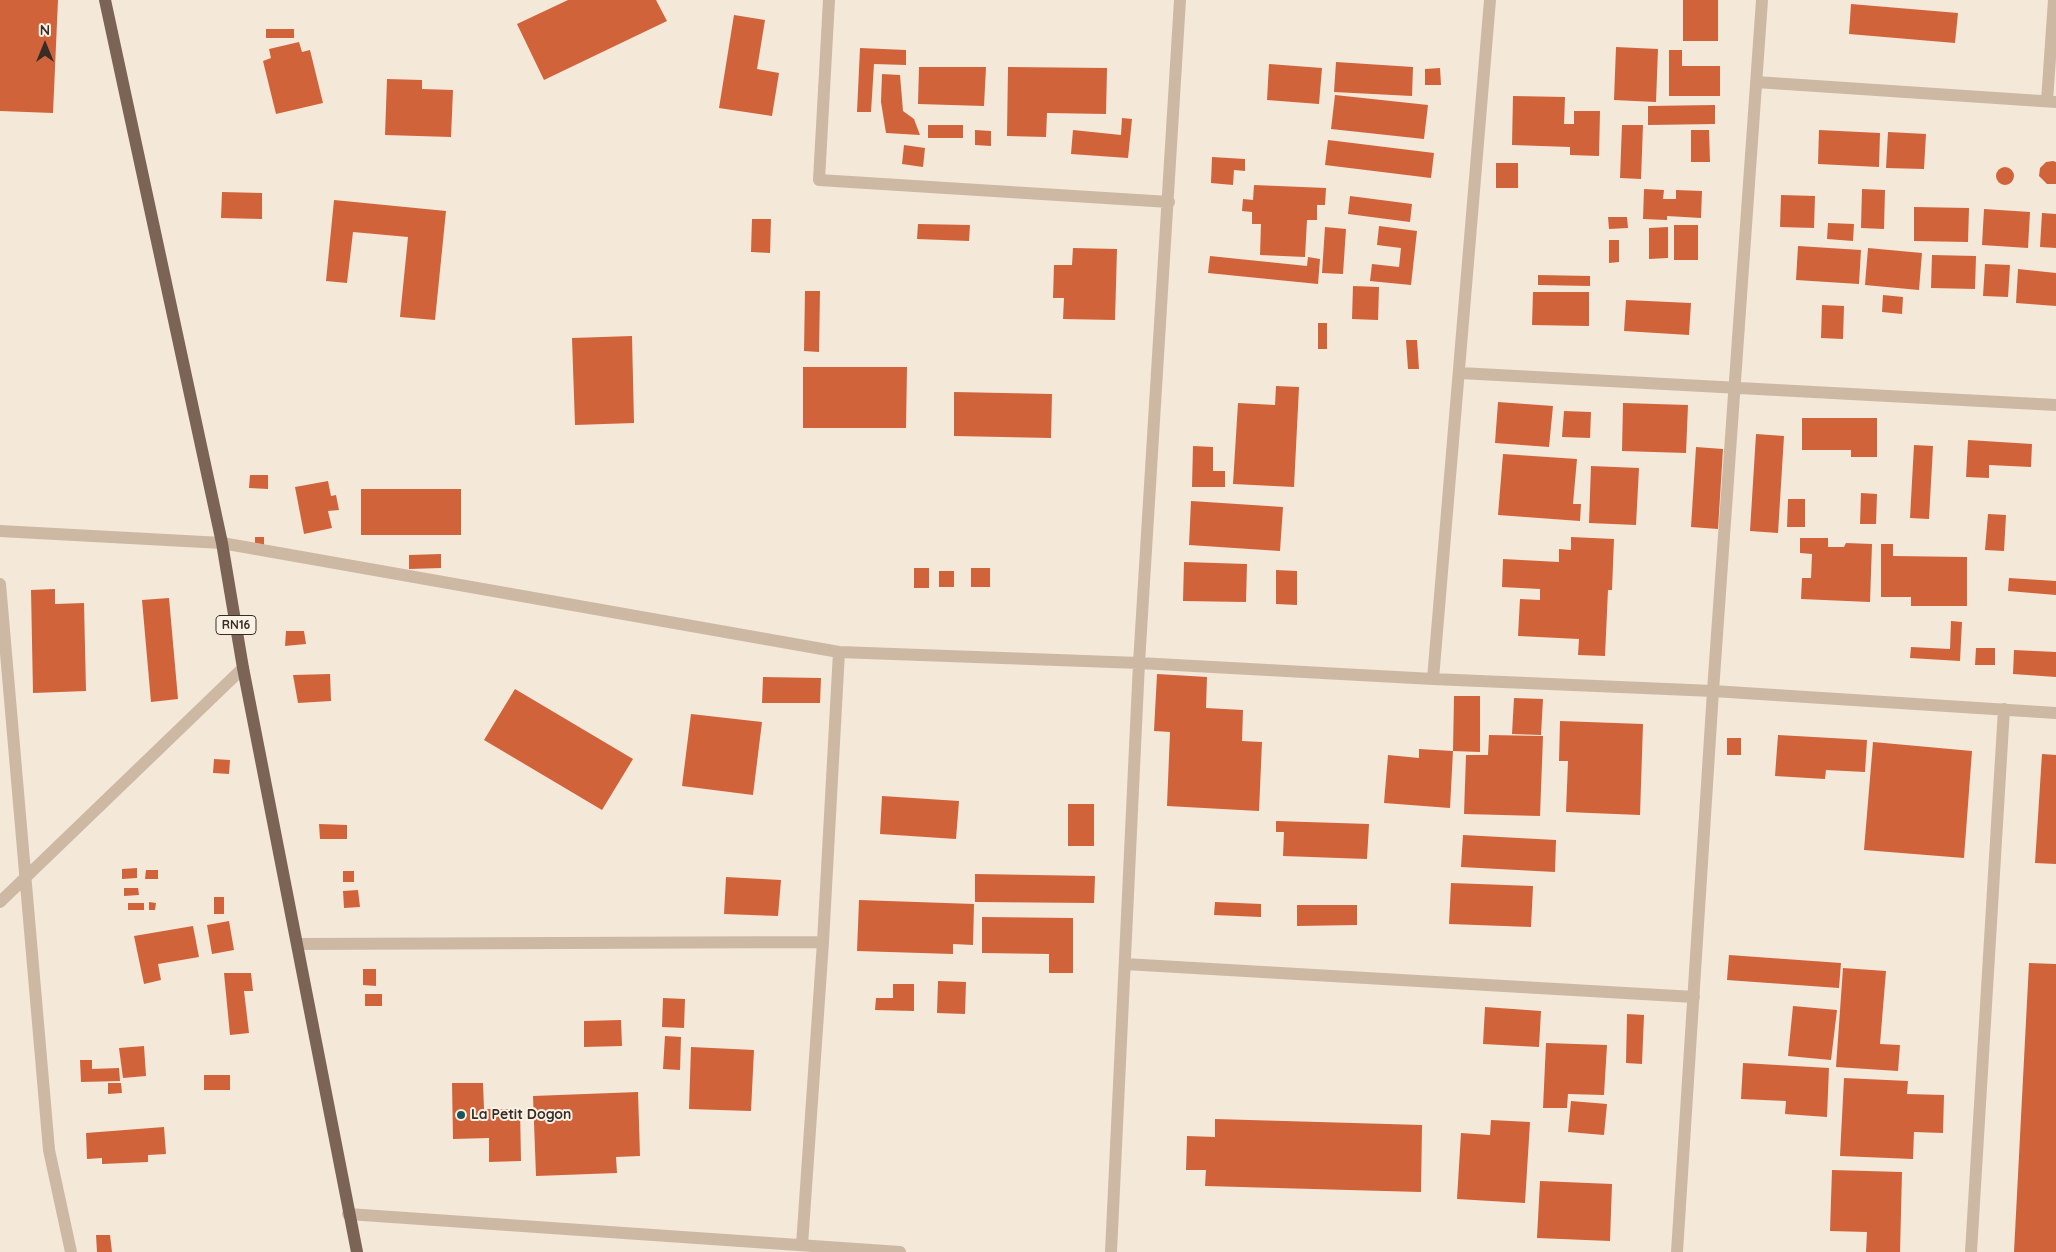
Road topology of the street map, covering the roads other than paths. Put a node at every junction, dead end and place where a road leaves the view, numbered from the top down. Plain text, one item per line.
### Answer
1 (105, 0) edge
2 (829, 0) edge
3 (1180, 0) edge
4 (1490, 0) edge
5 (1762, 0) edge
6 (2054, 0) edge
7 (1756, 82) junction
8 (2052, 102) edge
9 (1169, 202) junction
10 (1460, 373) junction
11 (1735, 388) junction
12 (2056, 405) edge
13 (0, 531) edge
14 (222, 543) junction
15 (0, 584) edge
16 (839, 652) junction
17 (1139, 663) junction
18 (243, 668) junction
19 (1433, 679) junction
20 (1713, 691) junction
21 (2004, 709) junction
22 (2056, 713) edge
23 (25, 877) junction
24 (0, 902) edge
25 (823, 942) junction
26 (298, 944) junction
27 (1125, 964) junction
28 (1694, 997) junction
29 (348, 1214) junction
30 (802, 1245) junction
31 (71, 1252) edge
32 (357, 1252) edge
33 (900, 1252) edge
34 (1111, 1252) edge
35 (1677, 1252) edge
36 (1971, 1252) edge

1 - 14 main road, RN16
2 - 9 street
3 - 9 street
4 - 10 street
5 - 7 street
6 - 8 street
7 - 8 street
7 - 11 street
9 - 17 street
10 - 11 street
10 - 19 street
11 - 12 street
11 - 20 street
13 - 14 street
14 - 16 street
14 - 18 main road, RN16
15 - 23 street
16 - 17 street
16 - 25 street
17 - 19 street
17 - 27 street
18 - 23 street
18 - 26 main road, RN16
19 - 20 street
20 - 21 street
20 - 28 street
21 - 22 street
21 - 36 street
23 - 24 street
23 - 31 street
25 - 26 street
25 - 30 street
26 - 29 main road, RN16
27 - 28 street
27 - 34 street
28 - 35 street
29 - 30 street
29 - 32 main road, RN16
30 - 33 street

